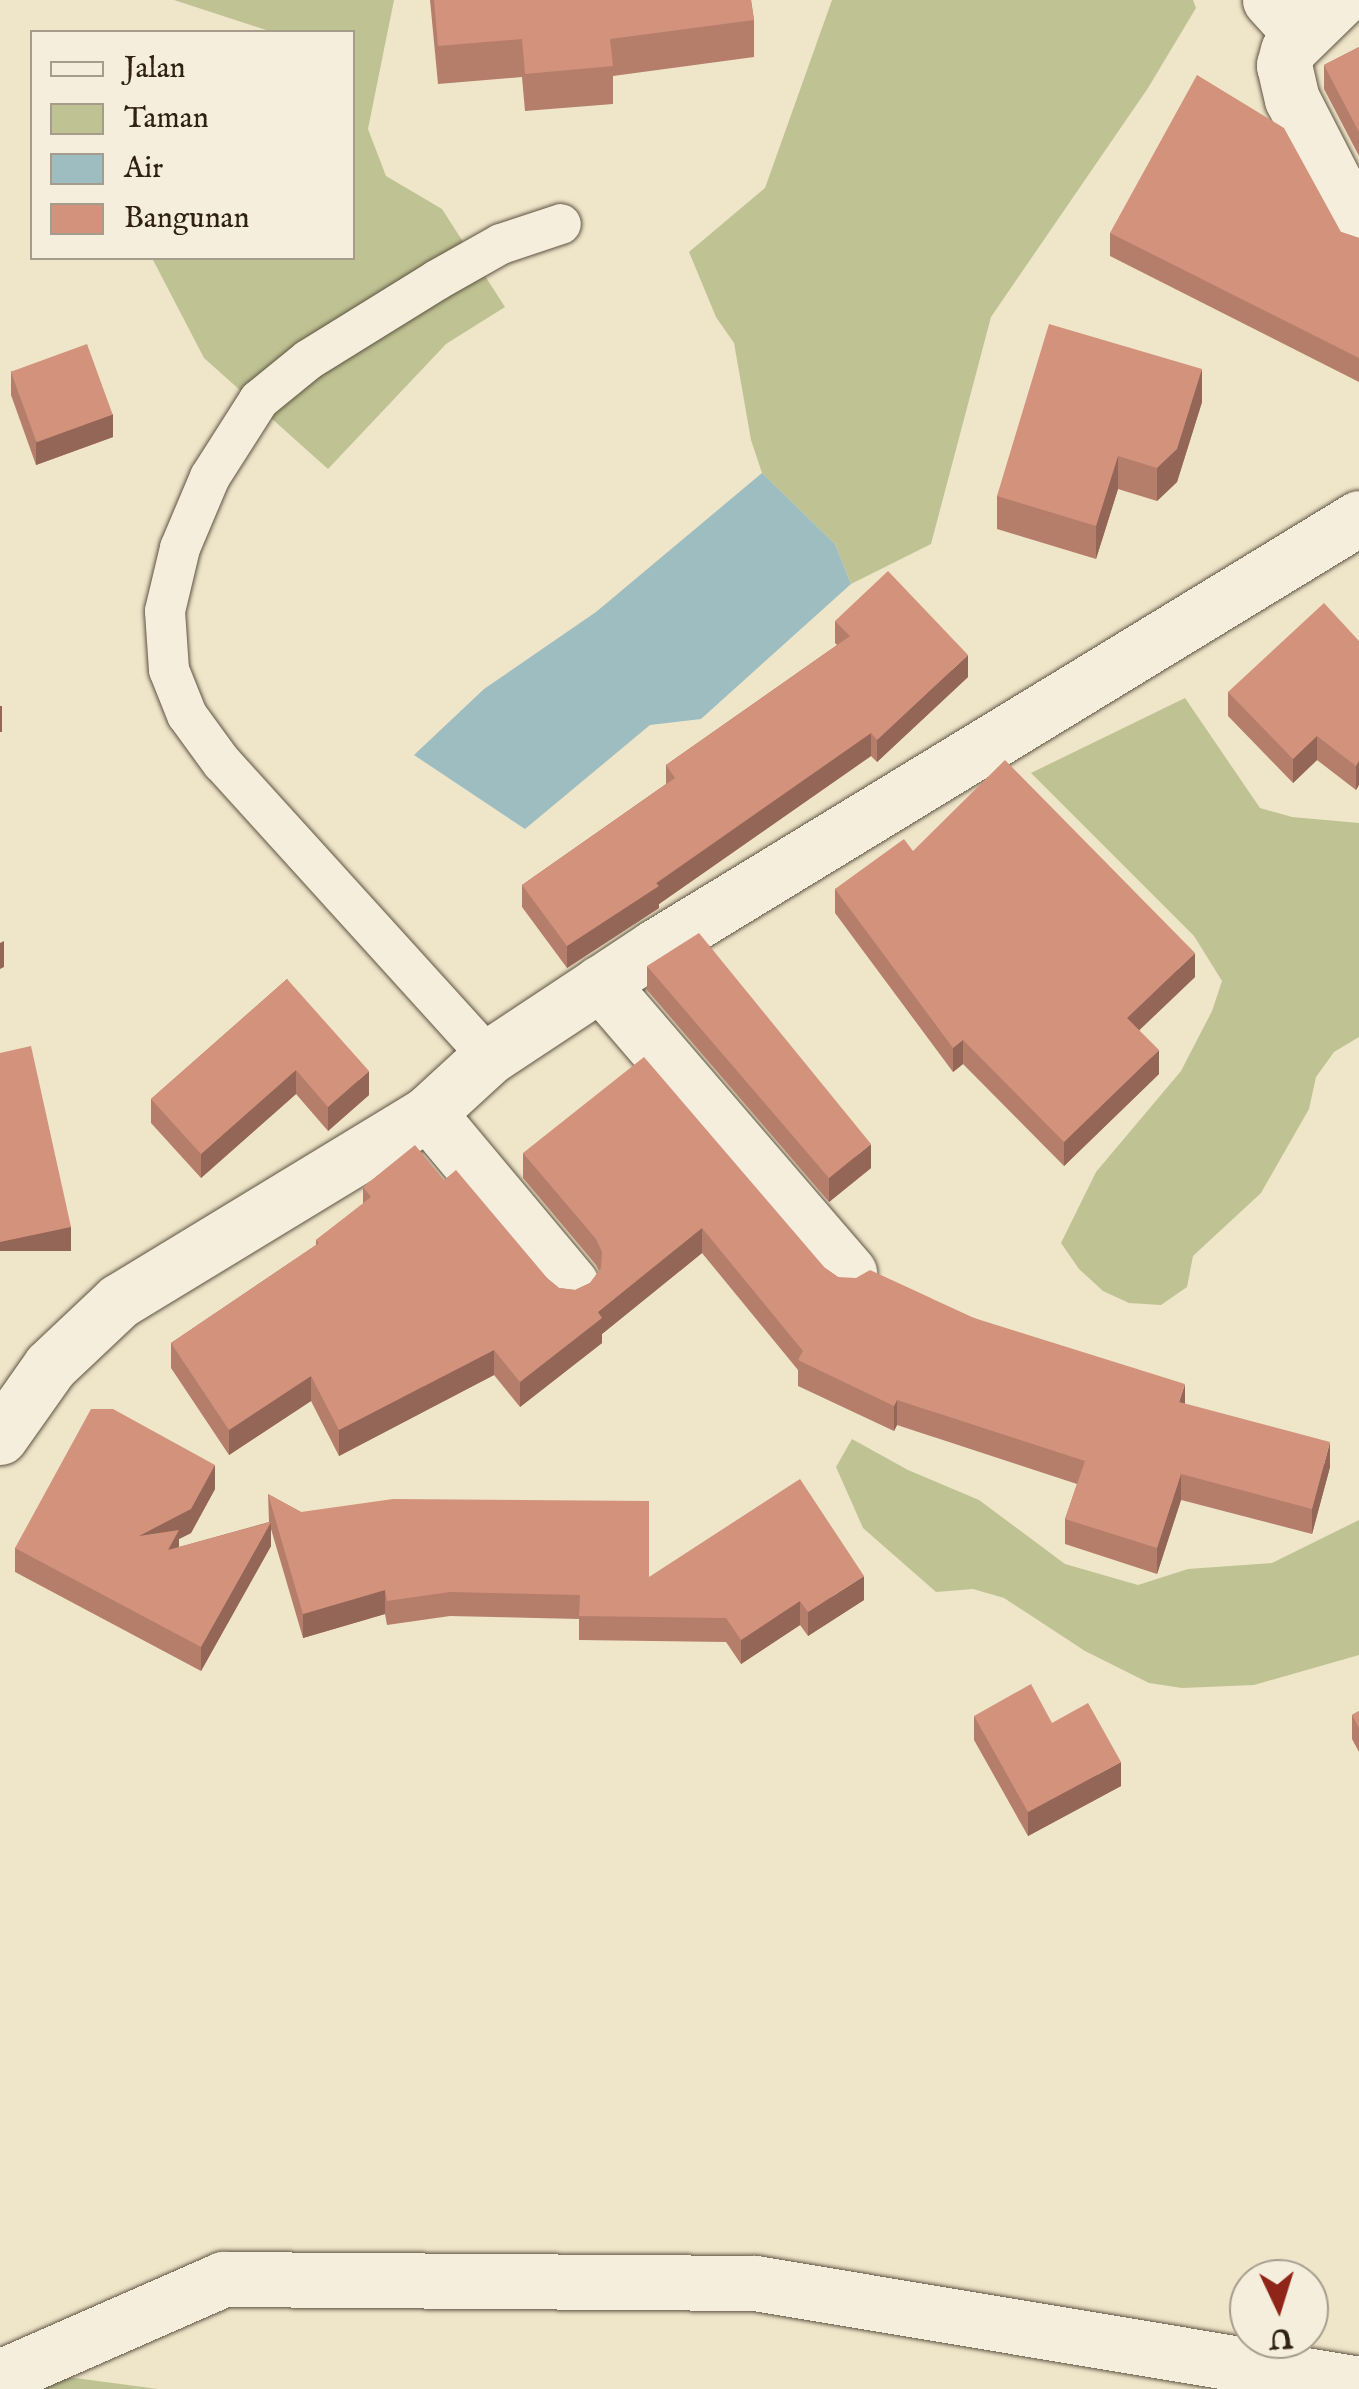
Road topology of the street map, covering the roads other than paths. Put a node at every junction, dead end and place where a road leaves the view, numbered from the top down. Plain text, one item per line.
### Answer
1 (1304, 12) edge
2 (561, 224) dead end
3 (1359, 230) edge
4 (1354, 532) edge
5 (600, 983) junction
6 (489, 1057) junction
7 (428, 1113) junction
8 (849, 1272) dead end
9 (572, 1284) dead end
10 (0, 1438) edge
11 (0, 2377) edge
12 (1359, 2384) edge

1 - 3 street
2 - 6 lane
4 - 5 street
5 - 6 street
5 - 8 street
6 - 7 street
7 - 9 street
7 - 10 street
11 - 12 street

